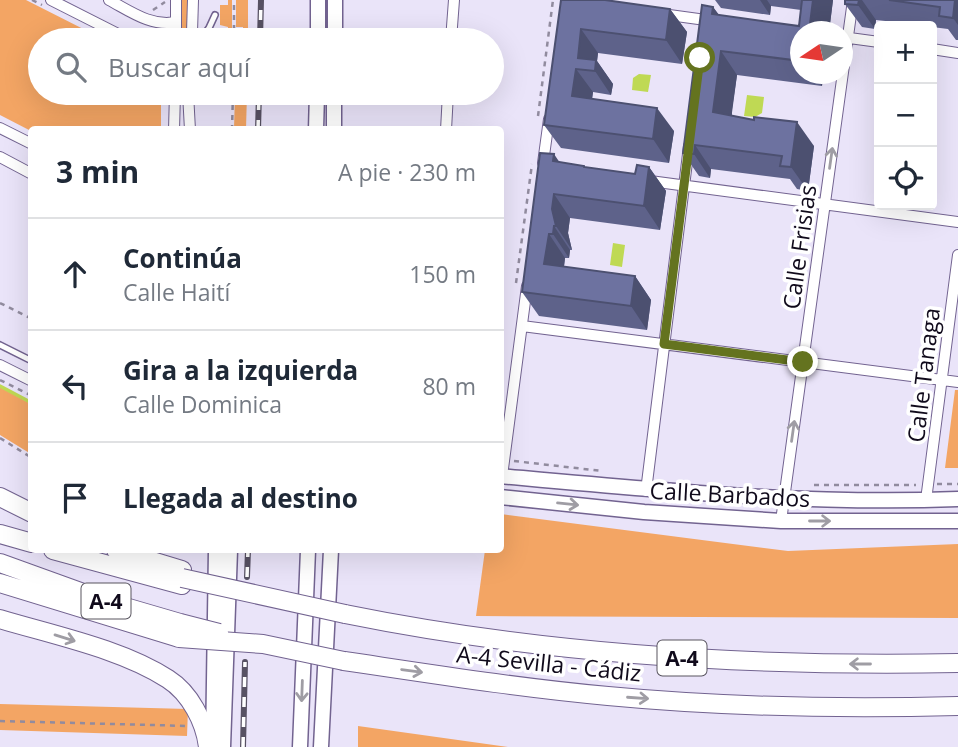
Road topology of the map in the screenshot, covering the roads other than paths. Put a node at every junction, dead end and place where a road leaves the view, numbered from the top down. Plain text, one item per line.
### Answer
1 (51, 0) edge
2 (109, 0) edge
3 (176, 0) edge
4 (192, 0) edge
5 (318, 0) edge
6 (335, 0) edge
7 (454, 0) edge
8 (853, 0) edge
9 (654, 13) edge
10 (215, 15) dead end
11 (706, 15) junction
12 (167, 20) junction
13 (719, 21) edge
14 (849, 21) edge
15 (106, 28) edge
16 (171, 28) edge
17 (192, 28) edge
18 (209, 28) edge
19 (318, 28) edge
20 (335, 28) edge
21 (453, 28) edge
22 (703, 33) edge
23 (853, 39) edge
24 (874, 41) edge
25 (937, 50) edge
26 (958, 52) edge
27 (839, 84) edge
28 (175, 105) edge
29 (189, 105) edge
30 (317, 105) edge
31 (334, 105) edge
32 (447, 105) edge
33 (550, 112) edge
34 (174, 126) edge
35 (190, 126) edge
36 (316, 126) edge
37 (334, 126) edge
38 (446, 126) edge
39 (0, 128) edge
40 (690, 135) edge
41 (28, 142) edge
42 (0, 158) edge
43 (542, 167) junction
44 (555, 168) edge
45 (28, 172) edge
46 (633, 179) edge
47 (541, 180) edge
48 (684, 186) junction
49 (825, 204) junction
50 (958, 222) edge
51 (958, 255) edge
52 (529, 273) edge
53 (522, 326) junction
54 (664, 344) junction
55 (0, 345) edge
56 (28, 359) edge
57 (803, 362) junction
58 (0, 365) edge
59 (28, 379) edge
60 (942, 380) junction
61 (958, 382) edge
62 (504, 464) edge
63 (504, 476) edge
64 (646, 491) junction
65 (0, 497) edge
66 (504, 497) edge
67 (784, 499) junction
68 (958, 499) edge
69 (926, 500) junction
70 (28, 511) edge
71 (781, 521) junction
72 (958, 521) edge
73 (0, 527) edge
74 (0, 534) edge
75 (28, 535) edge
76 (28, 542) edge
77 (67, 553) edge
78 (92, 553) edge
79 (123, 553) edge
80 (216, 553) edge
81 (230, 553) edge
82 (308, 553) edge
83 (331, 553) edge
84 (0, 565) edge
85 (182, 578) junction
86 (0, 583) edge
87 (0, 619) edge
88 (180, 630) junction
89 (958, 663) edge
90 (958, 706) edge
91 (210, 747) edge
92 (223, 747) edge
93 (300, 747) edge
94 (321, 747) edge

1 - 15 street
2 - 12 street
3 - 12 street
4 - 17 street
5 - 19 street
6 - 20 street
7 - 21 street
8 - 14 street, Calle Frisias
9 - 11 street
10 - 18 lane
11 - 13 street
11 - 22 street
12 - 16 street
23 - 24 street
25 - 26 street
49 -> 27 street, Calle Frisias
28 - 34 street
29 - 35 street
30 - 36 street
31 - 37 street
32 - 38 street
33 - 43 street
39 - 41 street
40 - 48 street
42 - 45 street
43 - 44 street
43 - 47 street
46 - 48 street
48 - 49 street
48 - 54 street
49 - 50 street
49 - 57 street, Calle Frisias
51 - 60 street, Calle Tanaga
52 - 53 street
53 - 54 street
53 - 62 street
54 - 57 street
54 - 64 street
55 - 56 lane
57 - 60 street
67 -> 57 street, Calle Frisias
58 - 59 street
60 - 61 street
60 - 69 street, Calle Tanaga
63 - 64 street, Calle Barbados
64 - 67 street, Calle Barbados
65 - 70 highway
66 -> 71 street, Calle Barbados
67 - 69 street, Calle Barbados
67 - 71 street, Calle Frisias
68 - 69 street, Calle Barbados
71 -> 72 street, Calle Barbados
73 - 75 highway
74 - 76 highway
77 - 85 highway
78 - 85 highway
79 - 85 highway
80 - 91 street
81 - 92 street
82 -> 93 street
83 - 94 street
84 - 88 highway, A-4
89 -> 85 highway, A-4 Sevilla - Cádiz / A-4, bridge
86 - 88 highway
87 -> 91 highway
88 -> 90 highway, A-4 Sevilla - Cádiz / A-4, bridge

